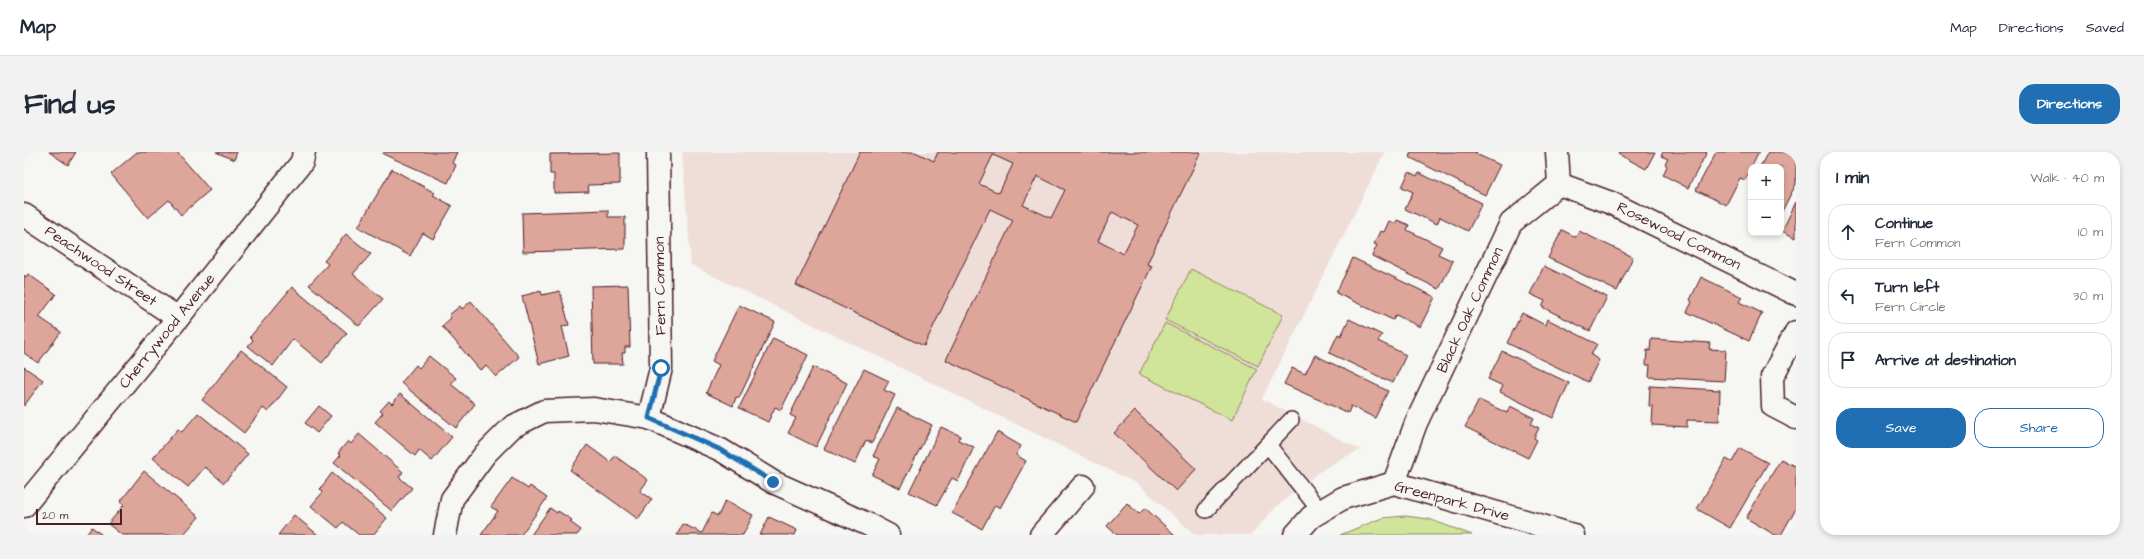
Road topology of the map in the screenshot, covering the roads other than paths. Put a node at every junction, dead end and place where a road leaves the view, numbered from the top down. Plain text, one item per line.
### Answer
1 (304, 152) edge
2 (658, 152) edge
3 (1557, 152) edge
4 (1558, 184) junction
5 (24, 215) edge
6 (1796, 294) edge
7 (178, 318) junction
8 (1796, 332) edge
9 (649, 418) junction
10 (1796, 418) edge
11 (1291, 420) dead end
12 (1268, 445) junction
13 (1394, 483) junction
14 (1083, 486) dead end
15 (24, 506) edge
16 (1206, 510) dead end
17 (1321, 512) junction
18 (445, 535) edge
19 (888, 535) edge
20 (1041, 535) edge
21 (1295, 535) edge
22 (1573, 535) edge

1 - 7 street, Cherrywood Avenue
2 - 9 street, Fern Common
3 - 4 street
4 - 6 street, Rosewood Common
4 - 13 street, Black Oak Common
5 - 7 street, Peachwood Street
7 - 15 street, Cherrywood Avenue
8 - 10 street
9 - 18 street
9 - 19 street
11 - 12 lane
12 - 16 lane
12 - 17 lane
13 - 17 street, Greenpark Drive
13 - 22 street, Greenpark Drive
14 - 20 street
17 - 21 street, Greenpark Drive

